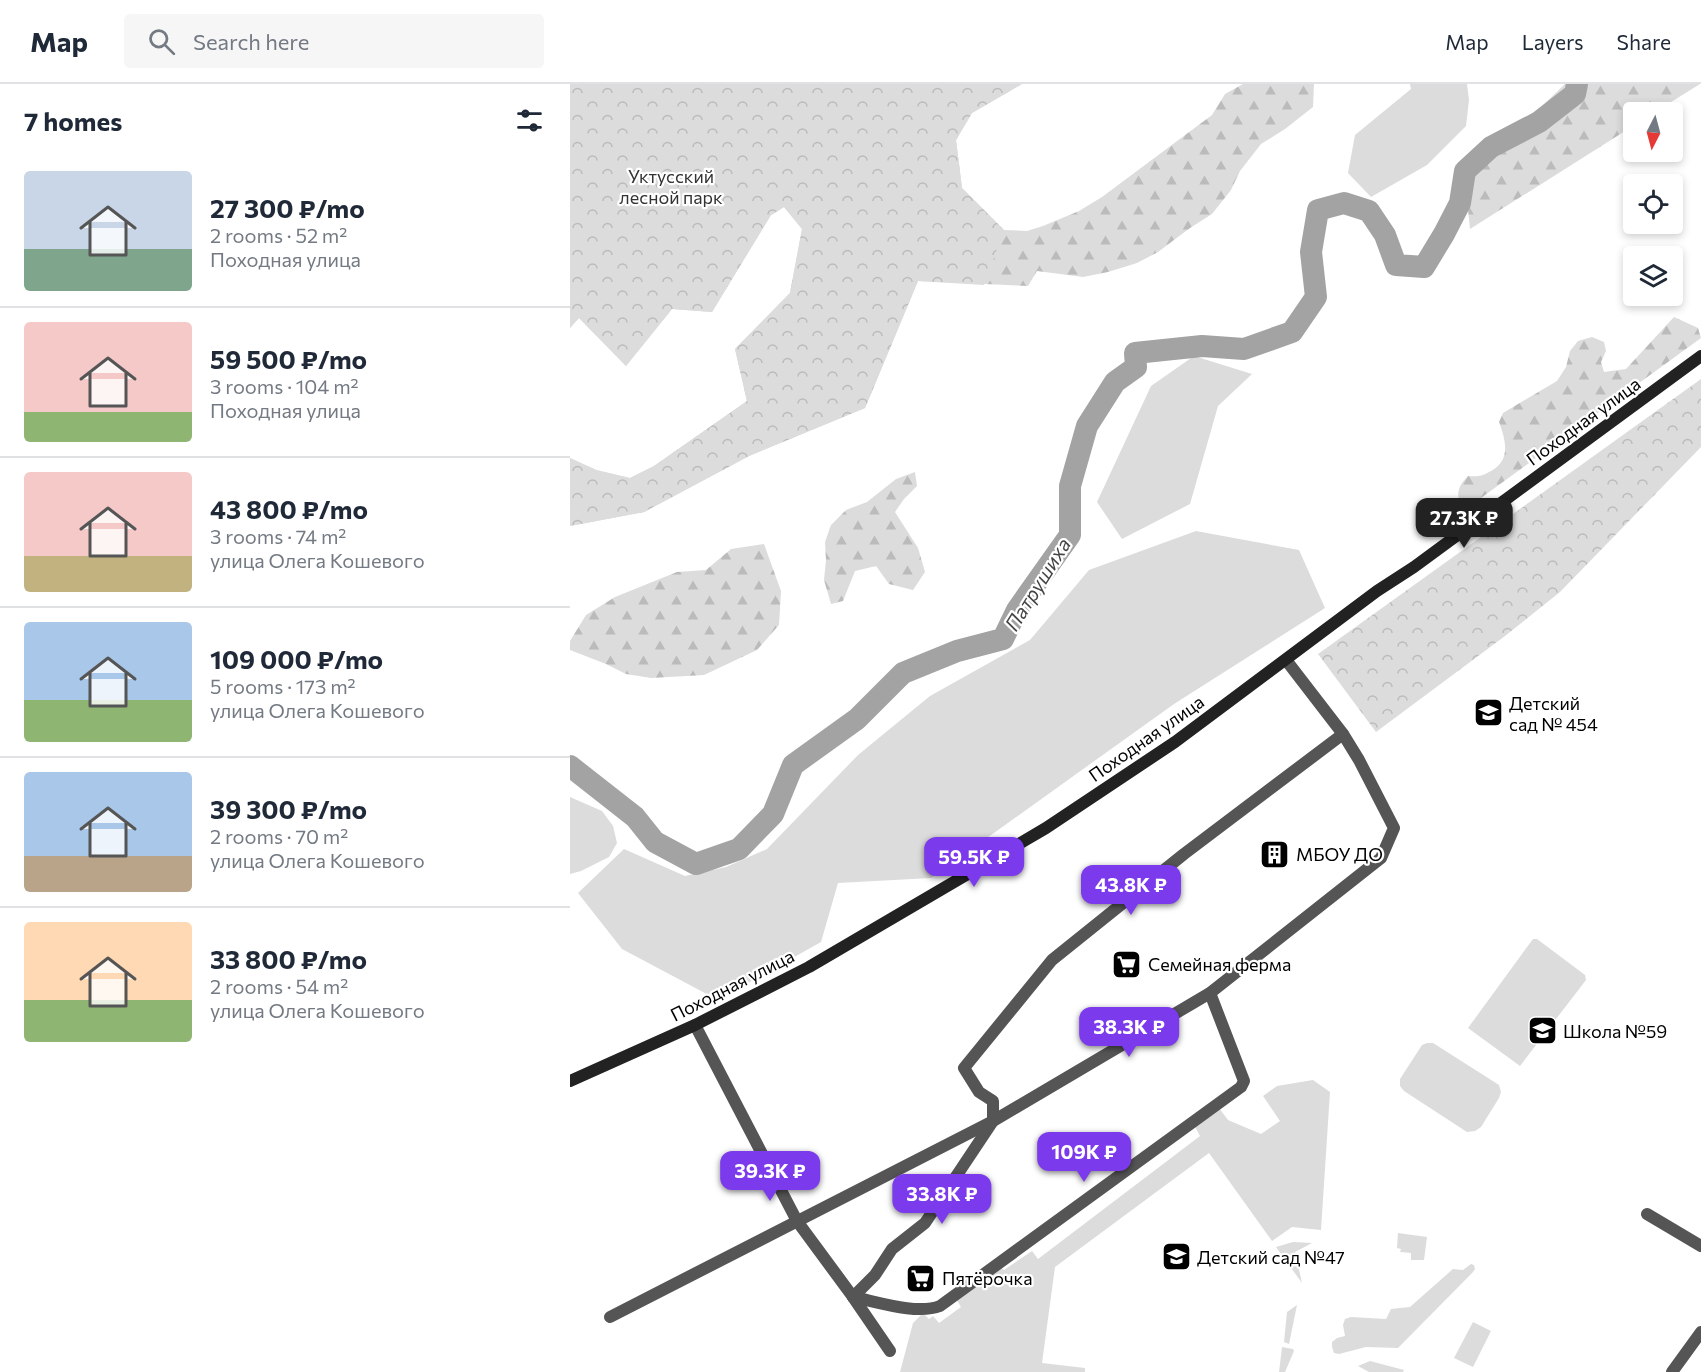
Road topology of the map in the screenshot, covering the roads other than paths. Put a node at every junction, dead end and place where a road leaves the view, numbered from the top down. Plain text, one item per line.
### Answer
1 (1701, 356) edge
2 (1286, 660) junction
3 (1342, 734) junction
4 (1209, 993) junction
5 (695, 1025) junction
6 (570, 1081) edge
7 (993, 1121) junction
8 (1647, 1214) dead end
9 (797, 1221) junction
10 (1701, 1246) edge
11 (853, 1297) junction
12 (610, 1317) dead end
13 (1701, 1332) edge
14 (891, 1351) dead end
15 (1672, 1372) edge

1 - 2 main road, Походная улица
2 - 3 street
2 - 5 main road, Походная улица
3 - 4 street
3 - 7 street
4 - 7 street
4 - 11 street
5 - 6 main road, Походная улица
5 - 9 street
7 - 9 street
7 - 11 street
8 - 10 street
9 - 11 street
9 - 12 street
11 - 14 street
13 - 15 street

